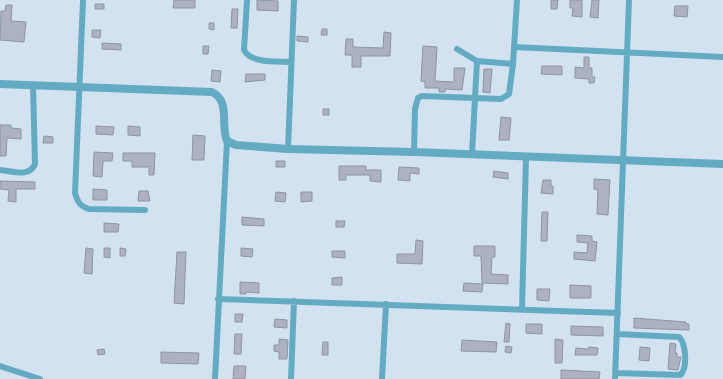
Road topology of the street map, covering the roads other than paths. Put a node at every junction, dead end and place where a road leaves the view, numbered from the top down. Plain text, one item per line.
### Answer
1 (83, 0) edge
2 (247, 0) edge
3 (294, 0) edge
4 (517, 0) edge
5 (628, 0) edge
6 (514, 47) junction
7 (457, 49) dead end
8 (626, 53) junction
9 (723, 57) edge
10 (477, 61) junction
11 (291, 62) junction
12 (513, 64) junction
13 (0, 84) edge
14 (33, 85) junction
15 (81, 87) junction
16 (474, 98) junction
17 (227, 142) junction
18 (288, 149) junction
19 (414, 152) junction
20 (472, 154) junction
21 (526, 158) junction
22 (624, 160) junction
23 (723, 164) edge
24 (0, 170) edge
25 (145, 210) dead end
26 (218, 299) junction
27 (294, 301) junction
28 (386, 304) junction
29 (522, 309) junction
30 (618, 312) junction
31 (617, 334) junction
32 (0, 366) edge
33 (615, 376) edge
34 (40, 379) edge
35 (215, 379) edge
36 (291, 379) edge
37 (382, 379) edge

1 - 15 street
2 - 11 street
3 - 11 street
4 - 6 street
5 - 8 street
6 - 8 street
6 - 12 street
7 - 10 street
8 - 9 street
8 - 22 street
10 - 12 street
10 - 16 street
11 - 18 street
12 - 16 street
13 - 14 street
14 - 15 street
14 - 24 street
15 - 17 street
15 - 25 street
16 - 19 street
16 - 20 street
17 - 18 street
17 - 26 street
18 - 19 street
19 - 20 street
20 - 21 street
21 - 22 street
21 - 29 street
22 - 23 street
22 - 30 street
26 - 27 street
26 - 35 street
27 - 28 street
27 - 36 street
28 - 29 street
28 - 37 street
29 - 30 street
30 - 31 street
31 - 33 street
31 - 33 street
32 - 34 street

